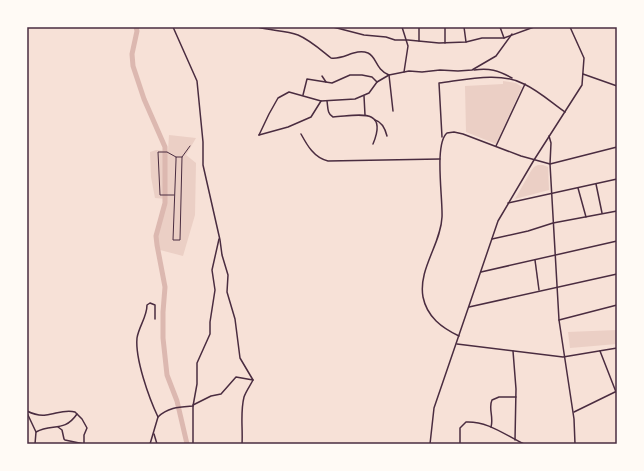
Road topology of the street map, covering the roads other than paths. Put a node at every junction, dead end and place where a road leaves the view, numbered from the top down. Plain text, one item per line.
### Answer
1 (173, 27) edge
2 (258, 27) edge
3 (333, 27) edge
4 (344, 27) edge
5 (402, 27) edge
6 (419, 27) edge
7 (445, 27) edge
8 (464, 27) edge
9 (500, 27) edge
10 (534, 27) edge
11 (570, 27) edge
12 (527, 28) edge
13 (344, 30) junction
14 (512, 34) junction
15 (504, 38) junction
16 (406, 40) junction
17 (419, 41) junction
18 (466, 42) junction
19 (445, 43) junction
20 (472, 70) junction
21 (404, 72) junction
22 (583, 74) junction
23 (389, 75) junction
24 (322, 76) dead end
25 (514, 79) junction
26 (326, 82) junction
27 (377, 82) junction
28 (525, 84) junction
29 (617, 86) edge
30 (303, 96) junction
31 (364, 96) junction
32 (321, 101) junction
33 (327, 101) junction
34 (393, 111) dead end
35 (565, 112) junction
36 (365, 115) junction
37 (373, 120) junction
38 (301, 134) dead end
39 (387, 136) dead end
40 (549, 136) junction
41 (442, 139) junction
42 (373, 144) dead end
43 (190, 146) dead end
44 (496, 146) junction
45 (617, 147) edge
46 (176, 157) junction
47 (182, 157) junction
48 (440, 160) junction
49 (534, 160) junction
50 (550, 164) junction
51 (617, 179) edge
52 (596, 184) junction
53 (578, 188) junction
54 (551, 193) junction
55 (175, 195) junction
56 (508, 204) junction
57 (617, 211) edge
58 (602, 214) junction
59 (586, 217) junction
60 (553, 223) junction
61 (219, 237) junction
62 (492, 239) junction
63 (617, 241) edge
64 (554, 256) junction
65 (535, 260) junction
66 (480, 272) junction
67 (617, 274) edge
68 (556, 287) junction
69 (539, 291) junction
70 (617, 305) edge
71 (469, 307) junction
72 (155, 319) dead end
73 (558, 320) junction
74 (460, 336) junction
75 (457, 344) junction
76 (617, 348) edge
77 (513, 351) junction
78 (600, 351) junction
79 (563, 357) junction
80 (253, 380) junction
81 (616, 391) edge
82 (516, 397) junction
83 (193, 405) junction
84 (27, 412) edge
85 (573, 412) junction
86 (77, 414) junction
87 (158, 417) junction
88 (58, 427) junction
89 (491, 427) junction
90 (36, 432) junction
91 (154, 432) junction
92 (515, 440) junction
93 (35, 444) edge
94 (84, 444) edge
95 (150, 444) edge
96 (157, 444) edge
97 (193, 444) edge
98 (242, 444) edge
99 (430, 444) edge
100 (460, 444) edge
101 (524, 444) edge
102 (575, 444) edge

1 - 61 street
2 - 23 street
3 - 13 street
4 - 13 street
5 - 16 street
6 - 17 street
7 - 19 street
8 - 18 street
9 - 15 street
10 - 12 street
11 - 22 street
12 - 14 street
13 - 16 street
14 - 15 street
14 - 20 street
15 - 18 street
16 - 17 street
16 - 21 street
17 - 19 street
18 - 19 street
20 - 21 street
20 - 25 street
21 - 23 street
22 - 29 street
22 - 35 street
23 - 27 street
23 - 34 street
24 - 26 street
25 - 28 street
25 - 41 street
26 - 27 street
26 - 30 street
27 - 31 street
28 - 35 street
28 - 44 street
30 - 32 street
30 - 32 street
31 - 33 street
31 - 36 street
32 - 33 street
33 - 36 street
35 - 40 street
36 - 37 street
37 - 39 street
37 - 42 street
38 - 48 street
40 - 49 street
40 - 50 street
41 - 44 street
41 - 48 street
43 - 47 street
44 - 49 street
45 - 50 street
46 - 47 street
46 - 55 street
46 - 55 street
47 - 55 street
48 - 74 street
49 - 50 street
49 - 56 street
50 - 54 street
51 - 52 street
52 - 53 street
52 - 58 street
53 - 54 street
53 - 59 street
54 - 56 street
54 - 60 street
56 - 62 street
57 - 58 street
58 - 59 street
59 - 60 street
60 - 62 street
60 - 64 street
61 - 80 street
61 - 83 street
62 - 66 street
63 - 64 street
64 - 65 street
64 - 68 street
65 - 66 street
65 - 69 street
66 - 71 street
67 - 68 street
68 - 69 street
68 - 73 street
69 - 71 street
70 - 73 street
71 - 74 street
72 - 87 street
73 - 79 street
74 - 75 street
75 - 77 street
75 - 99 street
76 - 78 street
77 - 79 street
77 - 82 street
78 - 79 street
78 - 81 street
79 - 85 street
80 - 83 street
80 - 98 street
81 - 85 street
82 - 89 street
82 - 92 street
83 - 87 street
83 - 97 street
84 - 86 street
84 - 90 street
85 - 102 street
86 - 88 street
86 - 94 street
87 - 91 street
88 - 90 street
88 - 94 street
89 - 92 street
89 - 100 street
90 - 93 street
91 - 95 street
91 - 96 street
92 - 101 street

